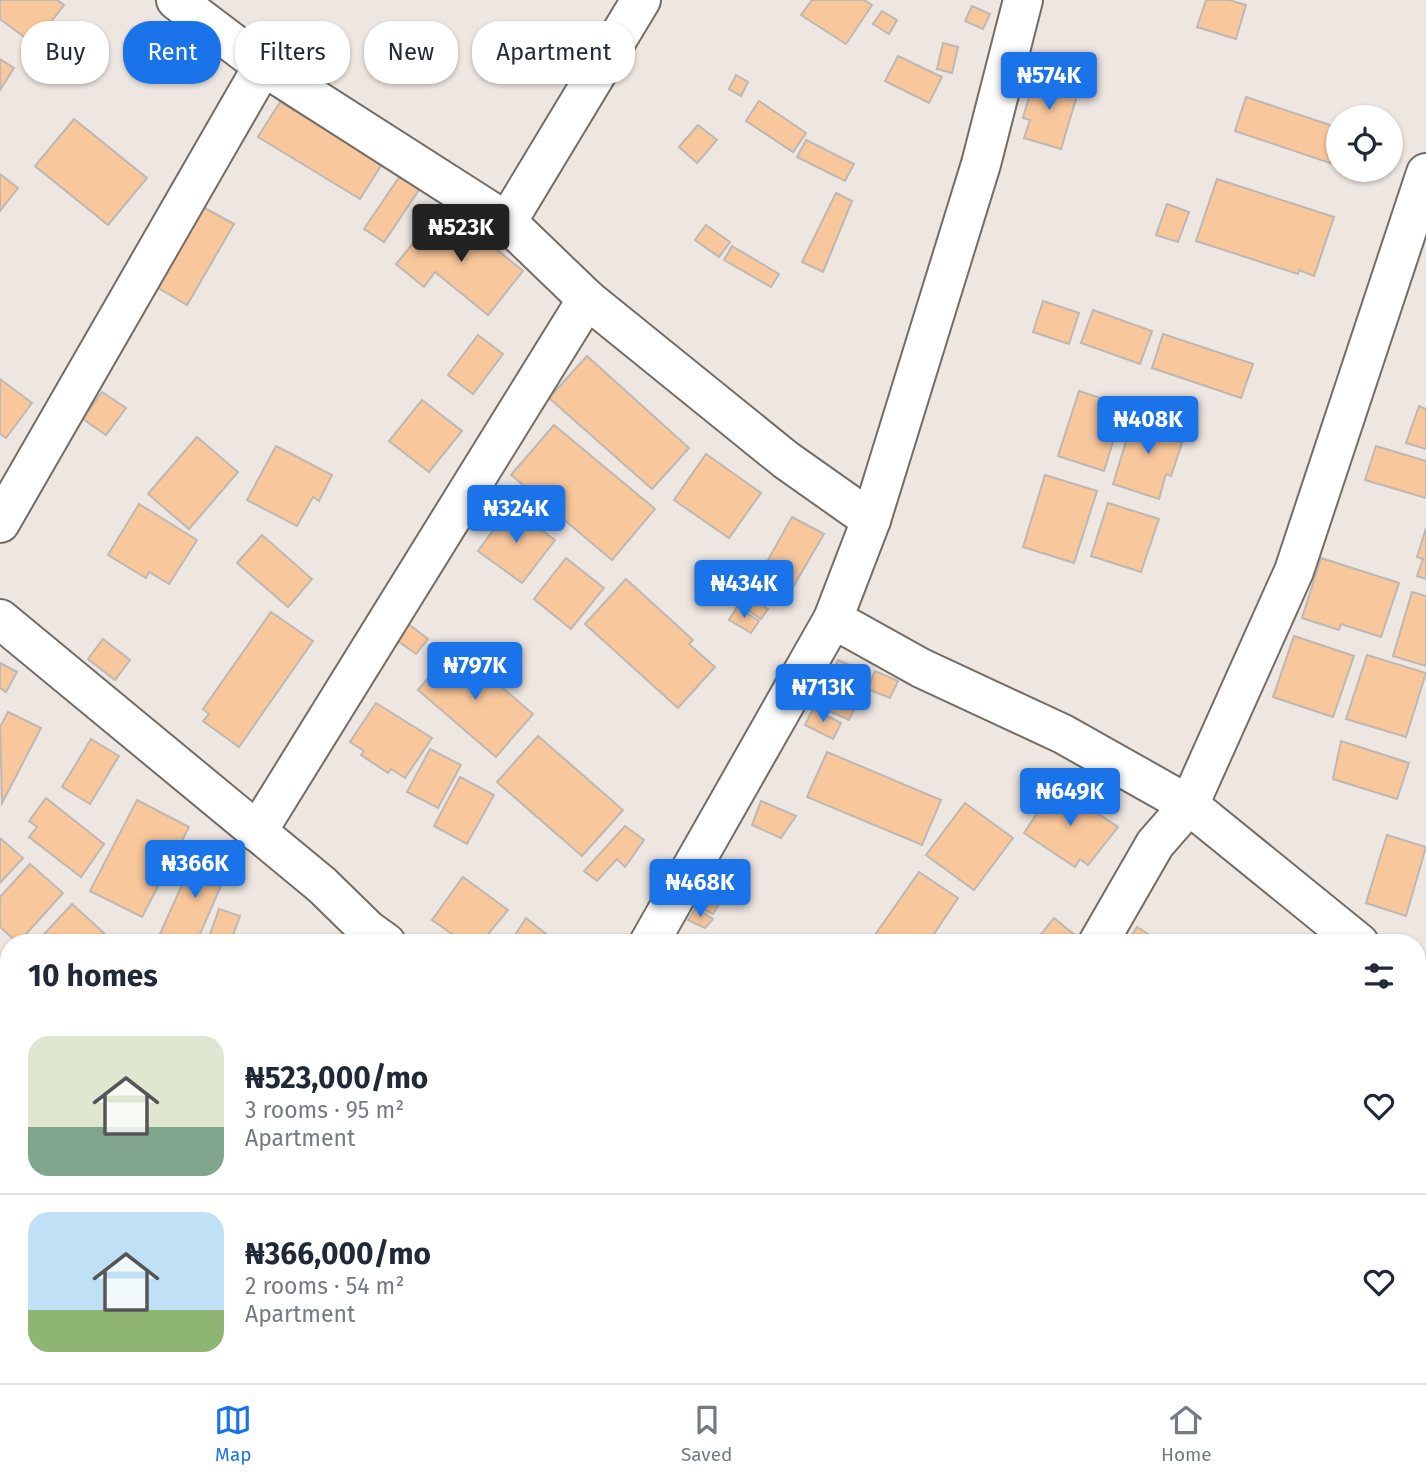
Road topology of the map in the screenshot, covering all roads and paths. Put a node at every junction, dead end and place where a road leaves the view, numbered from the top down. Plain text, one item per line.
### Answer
1 (176, 0) edge
2 (641, 0) edge
3 (1023, 0) edge
4 (235, 45) edge
5 (253, 84) edge
6 (291, 84) edge
7 (1426, 173) edge
8 (507, 222) junction
9 (587, 299) junction
10 (871, 520) junction
11 (0, 523) edge
12 (0, 619) edge
13 (833, 619) junction
14 (1189, 806) junction
15 (257, 832) junction
16 (376, 934) edge
17 (654, 934) edge
18 (1103, 934) edge
19 (1348, 934) edge

1 - 4 street
2 - 8 street
3 - 10 street
5 - 11 street
6 - 8 street
7 - 14 street
8 - 9 street
9 - 10 street
9 - 15 street
10 - 13 street
12 - 15 street
13 - 14 street
13 - 17 street
14 - 18 street
14 - 19 street
15 - 16 street

